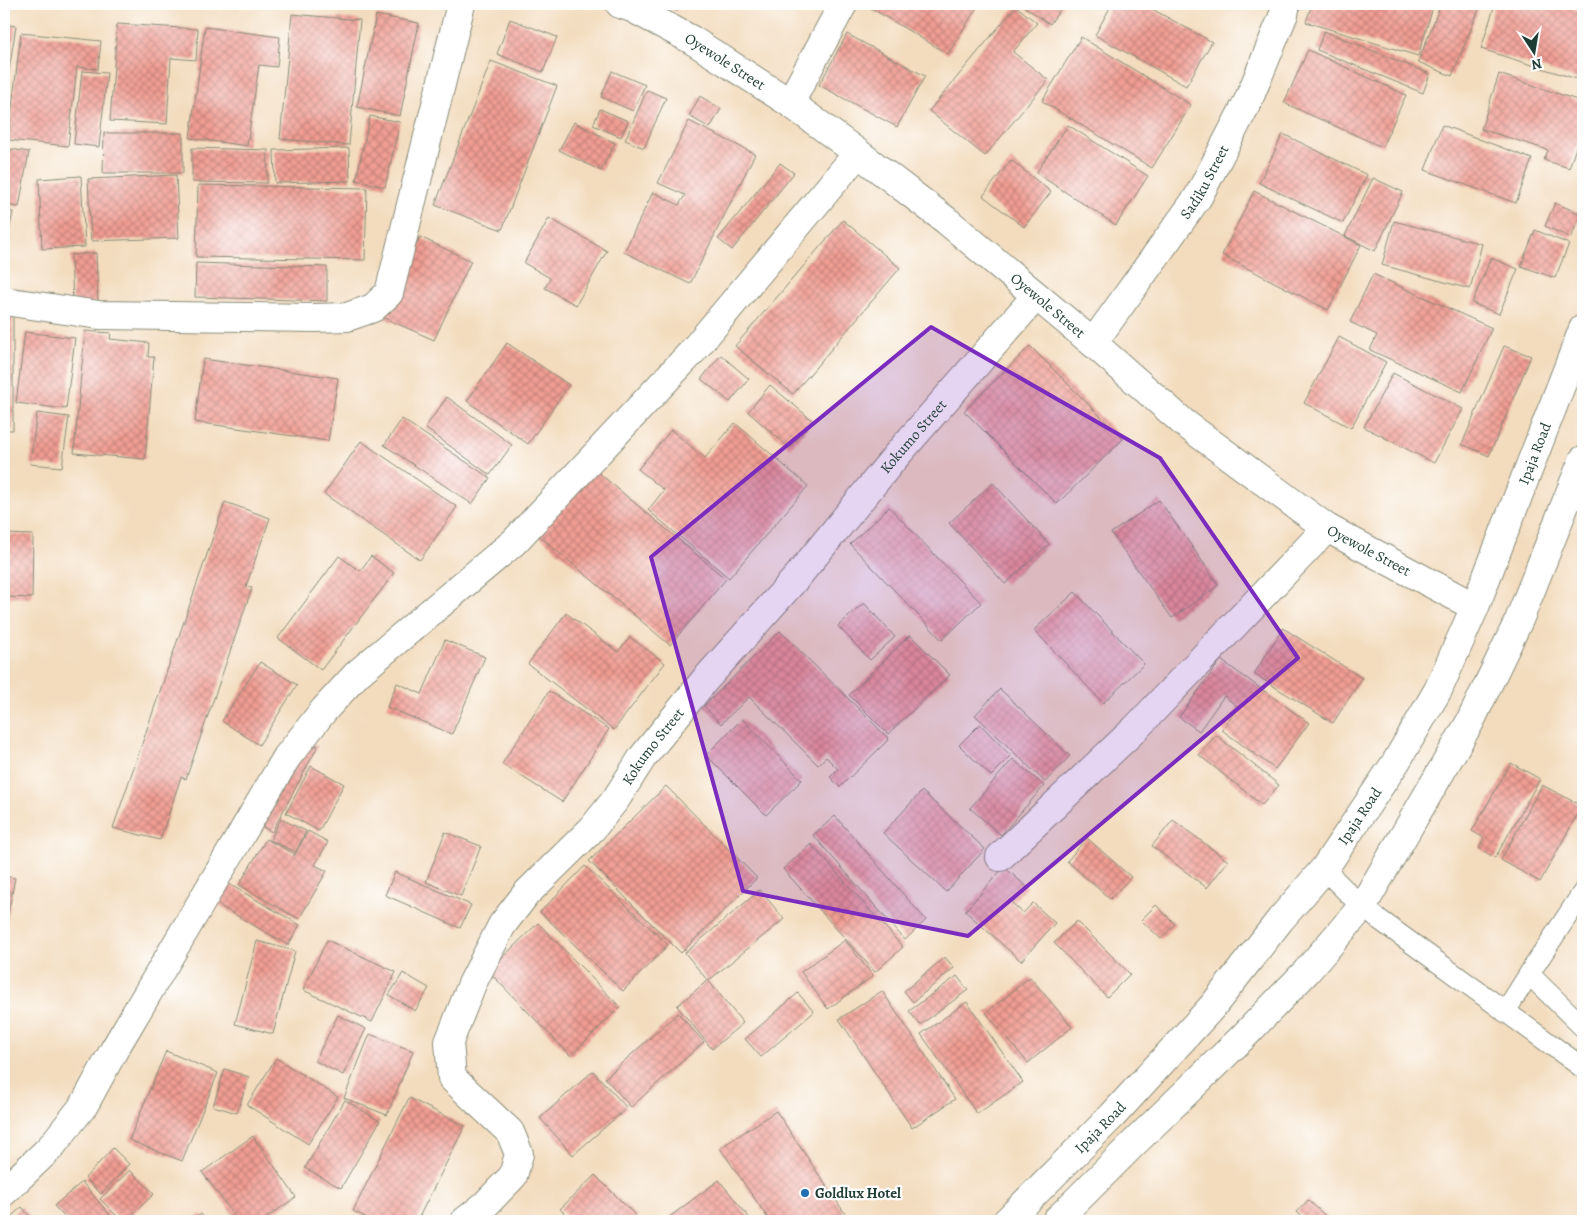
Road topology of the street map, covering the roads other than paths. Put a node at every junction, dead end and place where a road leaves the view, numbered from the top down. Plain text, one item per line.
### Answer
1 (461, 4) edge
2 (620, 4) edge
3 (843, 4) edge
4 (1286, 4) edge
5 (790, 103) junction
6 (858, 153) junction
7 (1036, 296) junction
8 (4, 301) edge
9 (1583, 329) edge
10 (1093, 343) junction
11 (1583, 460) edge
12 (1326, 528) junction
13 (1475, 607) junction
14 (1000, 857) dead end
15 (1324, 869) junction
16 (1583, 892) edge
17 (1362, 907) junction
18 (1529, 974) junction
19 (1505, 1012) junction
20 (1583, 1027) edge
21 (1583, 1068) edge
22 (4, 1192) edge
23 (465, 1221) edge
24 (1007, 1221) edge
25 (1056, 1221) edge

1 - 8 street
2 - 5 street, Oyewole Street
3 - 5 street
4 - 10 street, Sadiku Street
5 - 6 street, Oyewole Street
6 - 7 street, Oyewole Street
6 - 22 street
7 - 10 street, Oyewole Street
7 - 23 street, Kokumo Street
9 - 13 street, Ipaja Road
10 - 12 street, Oyewole Street
11 - 17 street
12 - 13 street, Oyewole Street
12 - 14 street
13 - 15 street, Ipaja Road
15 - 17 lane
15 - 24 street, Ipaja Road
16 - 18 lane
17 - 19 lane
17 - 25 street
18 - 19 lane
18 - 20 lane
19 - 21 lane

